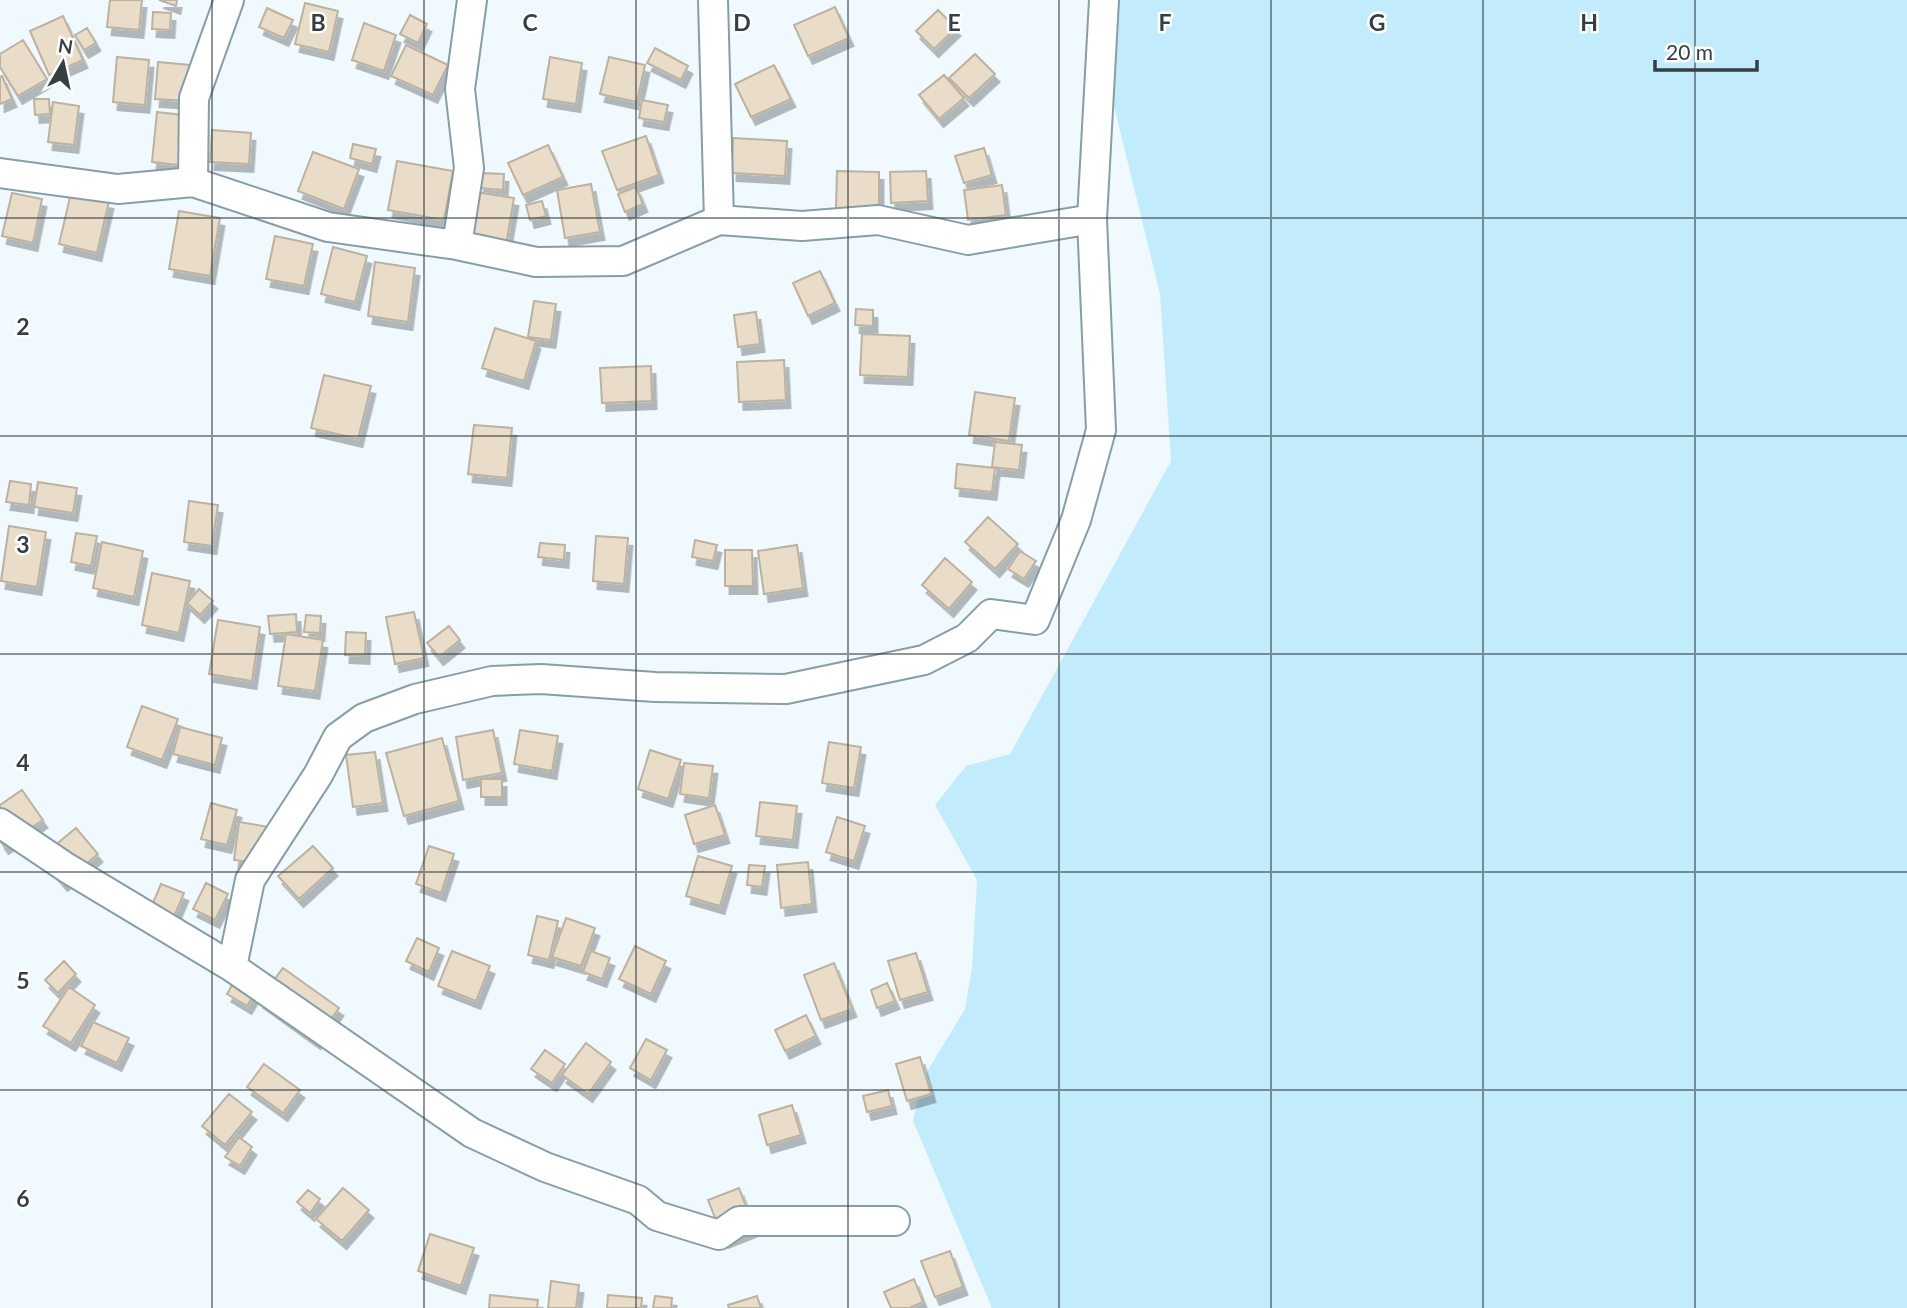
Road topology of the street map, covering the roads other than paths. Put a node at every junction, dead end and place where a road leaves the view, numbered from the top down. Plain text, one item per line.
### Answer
1 (229, 0) edge
2 (472, 0) edge
3 (713, 0) edge
4 (1104, 0) edge
5 (0, 173) edge
6 (193, 182) junction
7 (1091, 219) junction
8 (719, 220) junction
9 (457, 245) junction
10 (0, 823) edge
11 (232, 967) junction
12 (895, 1221) dead end

1 - 6 street
2 - 9 street
3 - 8 street
4 - 7 street
5 - 6 street
6 - 9 street
7 - 8 street
7 - 11 street
8 - 9 street
10 - 11 street
11 - 12 street

